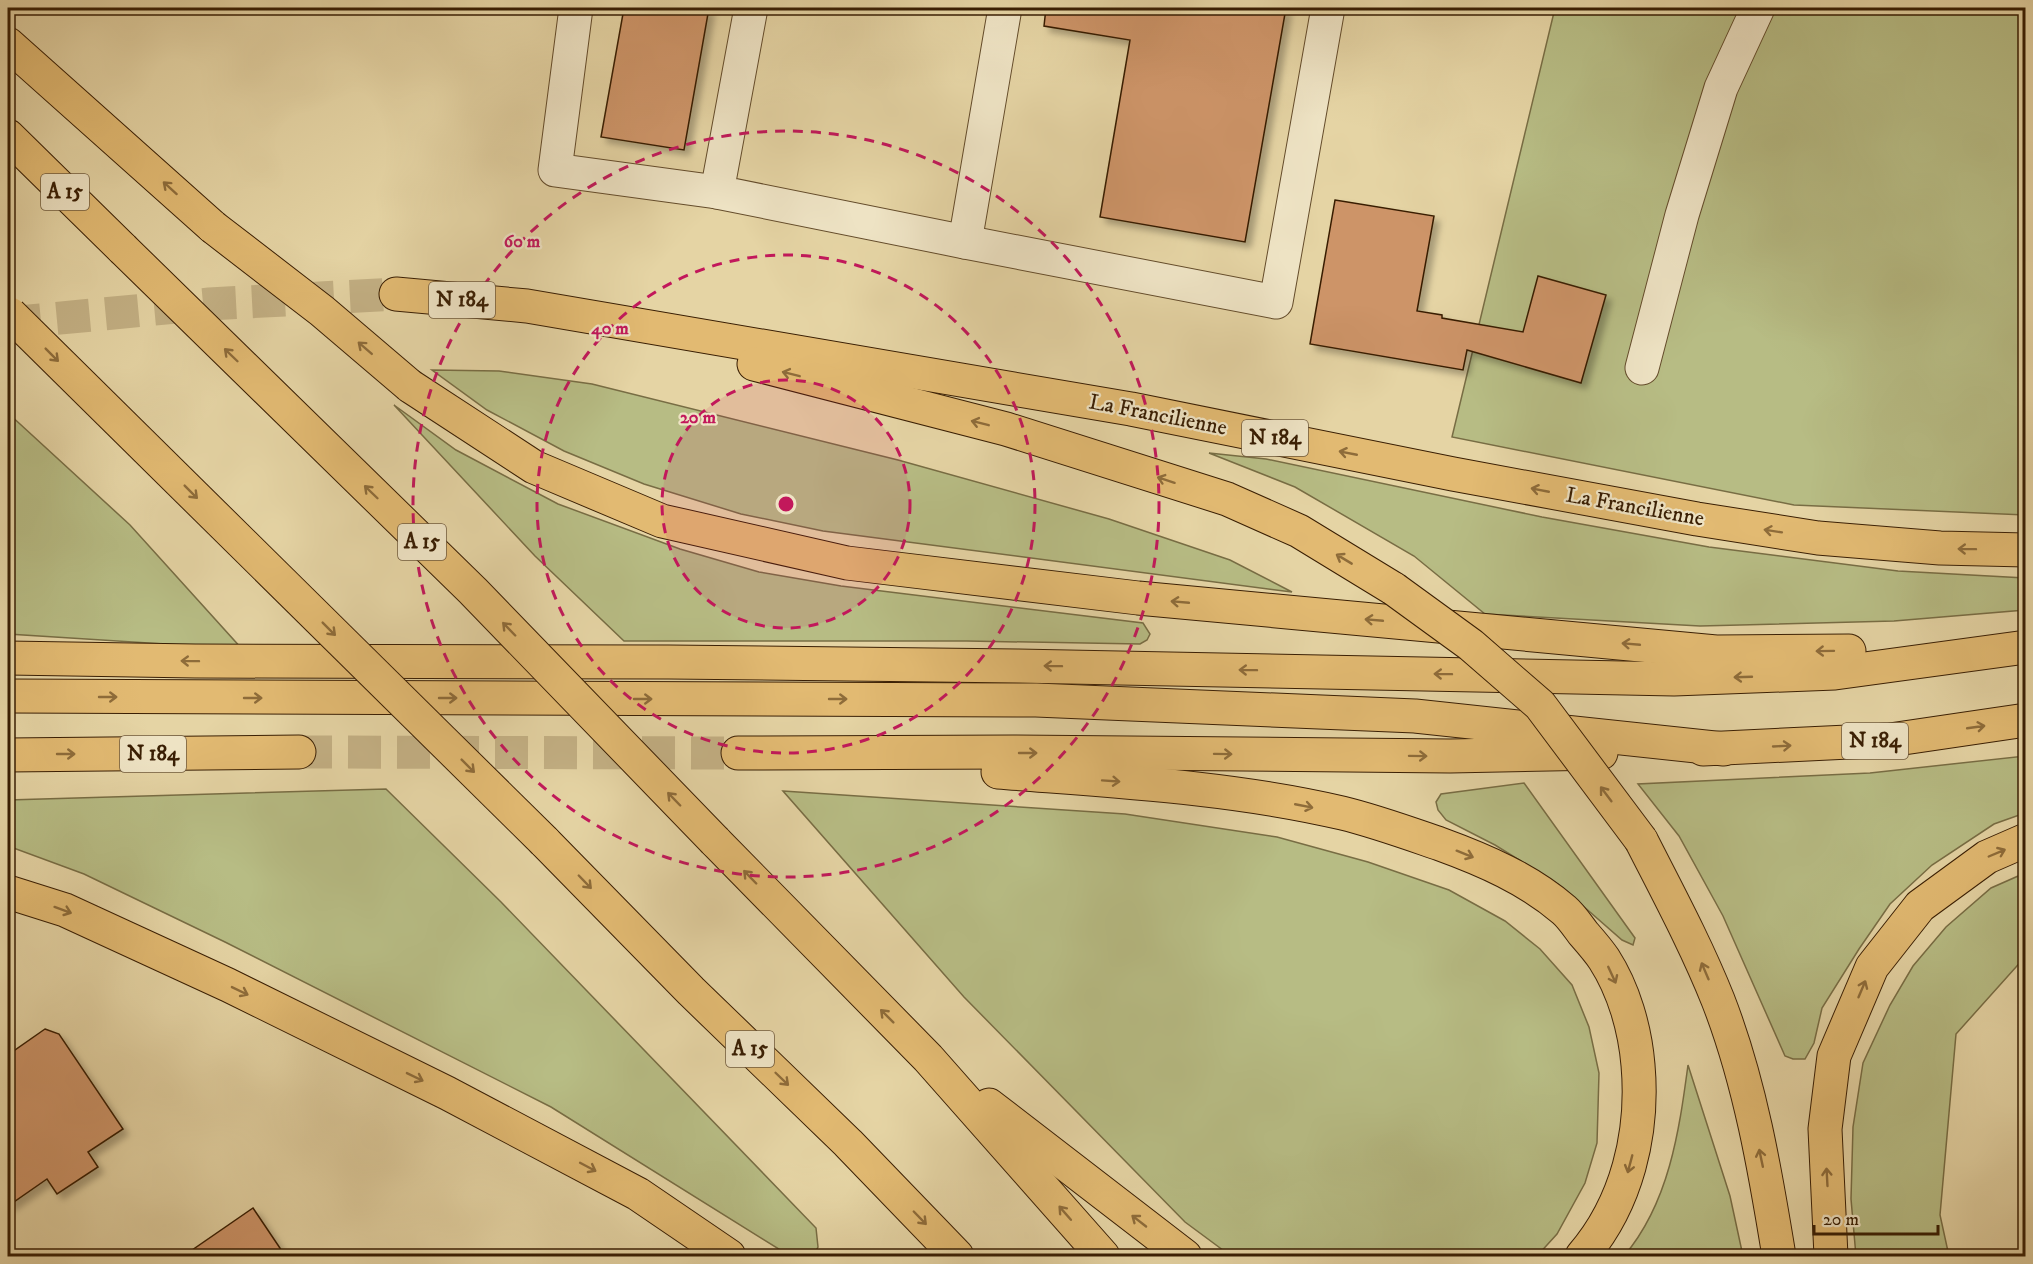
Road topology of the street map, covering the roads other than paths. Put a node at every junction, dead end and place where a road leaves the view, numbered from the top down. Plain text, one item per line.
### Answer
1 (576, 8) edge
2 (751, 8) edge
3 (1005, 8) edge
4 (1328, 8) edge
5 (1758, 8) edge
6 (8, 44) edge
7 (8, 136) edge
8 (717, 192) junction
9 (964, 242) junction
10 (396, 294) tunnel mouth
11 (527, 306) junction
12 (8, 313) edge
13 (1642, 368) dead end
14 (2025, 550) edge
15 (2018, 648) edge
16 (8, 657) edge
17 (8, 696) edge
18 (2025, 720) edge
19 (1724, 748) junction
20 (299, 752) tunnel mouth
21 (8, 755) edge
22 (2025, 840) edge
23 (8, 892) edge
24 (928, 1058) junction
25 (729, 1257) edge
26 (957, 1257) edge
27 (1103, 1257) edge
28 (1185, 1257) edge
29 (1582, 1257) edge
30 (1779, 1257) edge
31 (1831, 1257) edge

1 - 8 lane
2 - 8 lane
3 - 9 lane
4 - 9 lane
5 - 13 lane
15 -> 6 highway, bridge
24 -> 7 highway, A 15, bridge
8 - 9 lane
10 - 11 highway, La Francilienne / N 184
14 -> 11 highway, La Francilienne / N 184
30 -> 11 highway, bridge
12 -> 26 highway, A 15, bridge
15 -> 16 highway
17 -> 19 highway
19 -> 18 highway, N 184
19 - 29 highway, N 184
21 -> 20 highway, N 184
31 -> 22 highway
23 -> 25 highway
27 -> 24 highway, A 15
28 -> 24 highway

